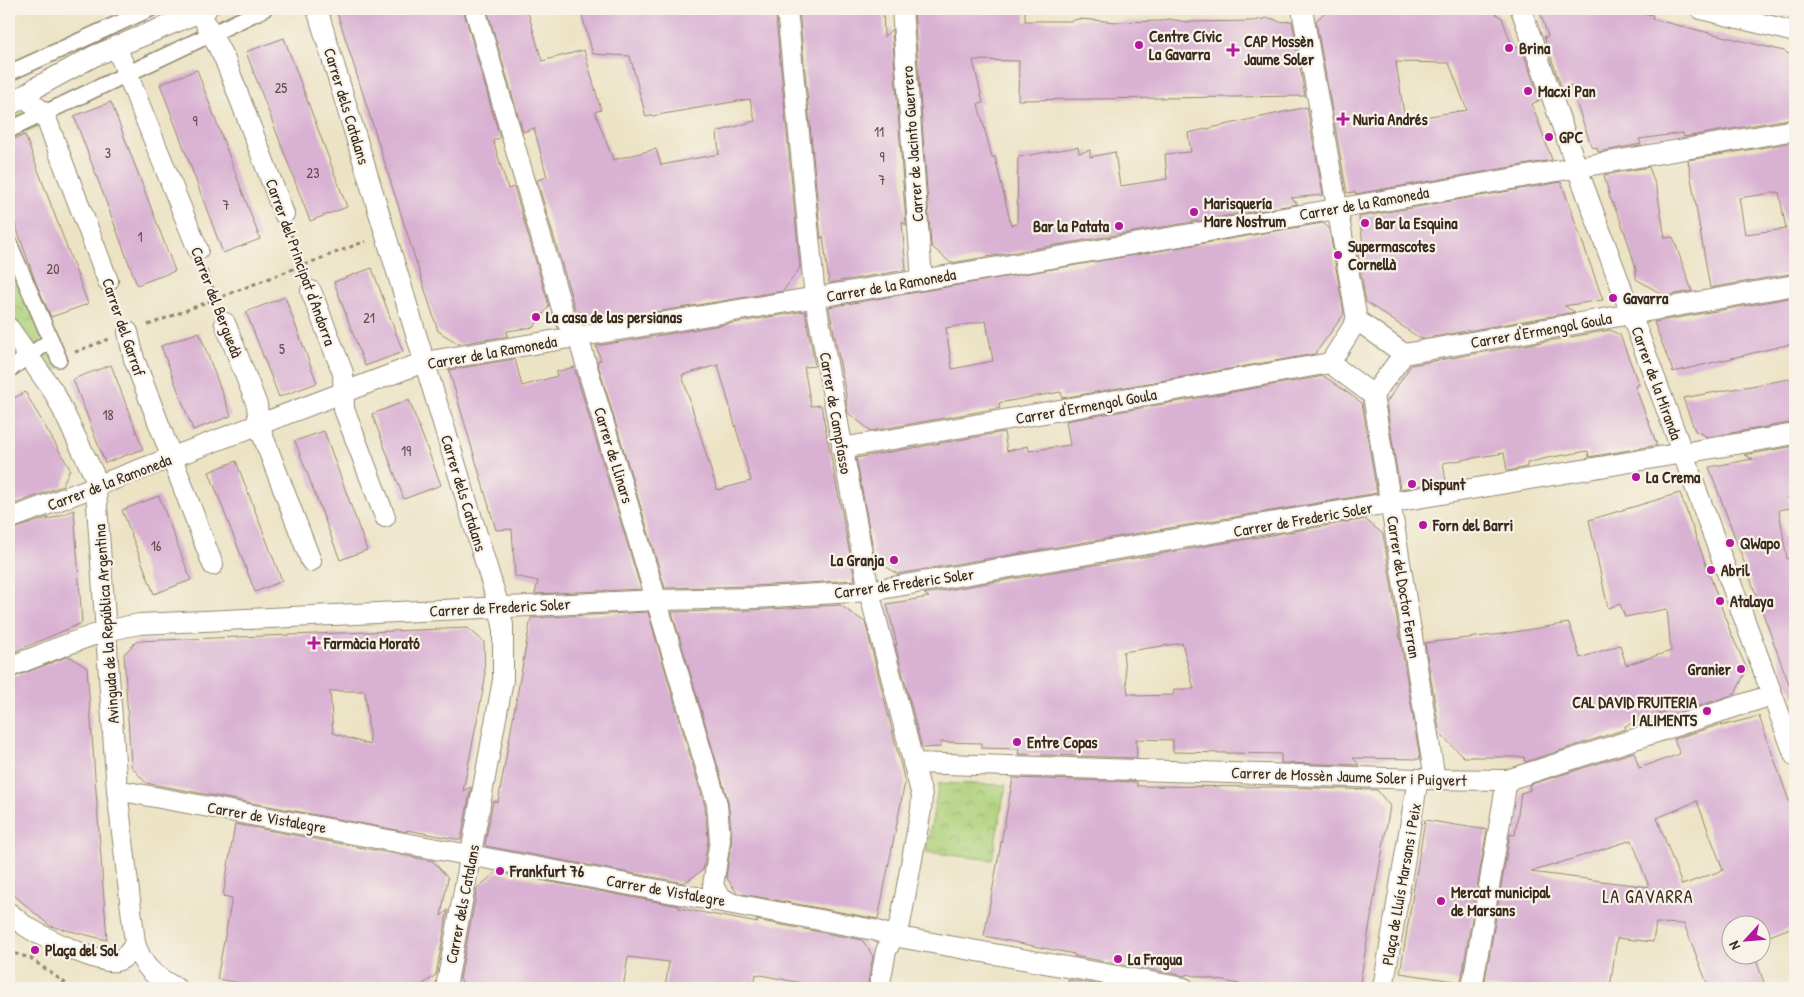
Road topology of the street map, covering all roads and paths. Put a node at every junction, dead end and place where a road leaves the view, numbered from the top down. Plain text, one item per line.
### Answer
1 (150, 9) edge
2 (264, 9) edge
3 (318, 9) edge
4 (475, 9) edge
5 (788, 9) edge
6 (902, 9) edge
7 (1302, 9) edge
8 (1521, 9) edge
9 (1701, 9) edge
10 (203, 10) edge
11 (1795, 32) edge
12 (211, 34) junction
13 (116, 46) junction
14 (9, 73) edge
15 (127, 74) junction
16 (16, 101) edge
17 (44, 113) junction
18 (9, 130) edge
19 (1795, 130) edge
20 (1577, 168) junction
21 (1338, 208) junction
22 (284, 214) joint
23 (386, 234) junction
24 (9, 243) edge
25 (198, 250) joint
26 (302, 266) junction
27 (922, 280) junction
28 (108, 281) joint
29 (1795, 285) edge
30 (311, 291) joint
31 (216, 298) junction
32 (815, 298) junction
33 (1631, 315) junction
34 (1357, 320) junction
35 (225, 323) joint
36 (9, 328) edge
37 (128, 332) junction
38 (578, 337) junction
39 (51, 340) junction
40 (1404, 354) junction
41 (29, 356) junction
42 (59, 358) joint
43 (424, 362) junction
44 (1330, 363) junction
45 (9, 370) edge
46 (344, 392) junction
47 (1373, 395) junction
48 (259, 426) junction
49 (1795, 434) edge
50 (842, 448) junction
51 (1683, 454) junction
52 (172, 458) junction
53 (97, 487) junction
54 (1391, 504) junction
55 (386, 517) dead end
56 (9, 520) edge
57 (311, 561) dead end
58 (214, 565) dead end
59 (870, 591) junction
60 (658, 600) junction
61 (499, 607) junction
62 (106, 630) junction
63 (9, 667) edge
64 (1772, 695) junction
65 (1795, 756) edge
66 (913, 763) junction
67 (1427, 779) junction
68 (1508, 780) junction
69 (117, 790) junction
70 (471, 855) junction
71 (729, 902) junction
72 (9, 912) edge
73 (892, 936) junction
74 (135, 943) junction
75 (9, 950) edge
76 (9, 960) edge
77 (72, 988) edge
78 (176, 988) edge
79 (446, 988) edge
80 (879, 988) edge
81 (1184, 988) edge
82 (1383, 988) edge
83 (1472, 988) edge

1 - 14 street
2 - 12 street
3 - 23 street, Carrer dels Catalans
4 - 38 street, Carrer de Llinars
5 - 32 street, Carrer de Campfasso
6 - 27 street, Carrer de Jacinto Guerrero
7 - 21 street
8 - 20 street, Carrer de la Miranda
9 - 11 street
10 - 12 street, Carrer del Principat d'Andorra
10 - 13 street
12 - 15 street
12 - 22 street, Carrer del Principat d'Andorra
13 - 15 street, Carrer del Berguedà
13 - 16 street
15 - 17 street
15 - 25 street, Carrer del Berguedà
16 - 17 street
17 - 18 street
17 - 28 street, Carrer del Garraf
19 - 20 street, Carrer de la Ramoneda
20 - 21 street, Carrer de la Ramoneda
20 - 33 street, Carrer de la Miranda
21 - 27 street, Carrer de la Ramoneda
21 - 34 street
22 - 26 path, Carrer del Principat d'Andorra
23 - 26 path
23 - 43 street, Carrer dels Catalans
24 - 39 street
25 - 31 path, Carrer del Berguedà
26 - 30 path, Carrer del Principat d'Andorra
26 - 31 path
27 - 32 street, Carrer de la Ramoneda
28 - 37 path, Carrer del Garraf
29 - 33 street, Carrer d'Ermengol Goula
30 - 46 street, Carrer del Principat d'Andorra
31 - 35 path, Carrer del Berguedà
31 - 37 path
32 - 38 street, Carrer de la Ramoneda
32 - 50 street, Carrer de Campfasso
33 - 40 street, Carrer d'Ermengol Goula
33 - 51 street, Carrer de la Miranda
34 - 40 street
34 - 44 street
35 - 48 street, Carrer del Berguedà
36 - 41 street, Avinguda de la República Argentina
37 - 42 path
37 - 52 street, Carrer del Garraf
38 - 43 street, Carrer de la Ramoneda
38 - 60 street, Carrer de Llinars
39 - 41 street
39 - 42 street
40 - 47 street
41 - 45 street
41 - 53 street, Avinguda de la República Argentina
43 - 46 street, Carrer de la Ramoneda
43 - 61 street, Carrer dels Catalans
44 - 47 street
44 - 50 street, Carrer d'Ermengol Goula
46 - 48 street, Carrer de la Ramoneda
46 - 55 street, Carrer del Principat d'Andorra
47 - 54 street, Carrer del Doctor Ferran
48 - 52 street, Carrer de la Ramoneda
48 - 57 street, Carrer del Berguedà
49 - 51 street, Carrer de Frederic Soler
50 - 59 street, Carrer de Campfasso
51 - 54 street, Carrer de Frederic Soler
51 - 64 street, Carrer de la Miranda
52 - 53 street, Carrer de la Ramoneda
52 - 58 street, Carrer del Garraf
53 - 56 street, Carrer de la Ramoneda
53 - 62 street, Avinguda de la República Argentina
54 - 59 street, Carrer de Frederic Soler
54 - 67 street, Carrer del Doctor Ferran
59 - 60 street, Carrer de Frederic Soler
59 - 66 street, Carrer de Campfasso
60 - 61 street, Carrer de Frederic Soler
60 - 71 street, Carrer de Llinars
61 - 62 street, Carrer de Frederic Soler
61 - 70 street, Carrer dels Catalans
62 - 63 street, Carrer de Frederic Soler
62 - 69 street, Avinguda de la República Argentina
64 - 65 street, Carrer de la Miranda
64 - 68 street, Carrer de Mossèn Jaume Soler i Puigvert
66 - 67 street, Carrer de Mossèn Jaume Soler i Puigvert
66 - 73 street, Carrer de Campfasso
67 - 68 street, Carrer de Mossèn Jaume Soler i Puigvert
67 - 82 street, Plaça de Lluís Marsans i Peix
68 - 83 street
69 - 70 street, Carrer de Vistalegre
69 - 74 street, Avinguda de la República Argentina
70 - 71 street, Carrer de Vistalegre
70 - 79 street, Carrer dels Catalans
71 - 73 street, Carrer de Vistalegre
72 - 74 street
73 - 80 street, Carrer de Campfasso
73 - 81 street, Carrer de Vistalegre
74 - 78 street, Avinguda de la República Argentina
75 - 76 path
75 - 77 path

